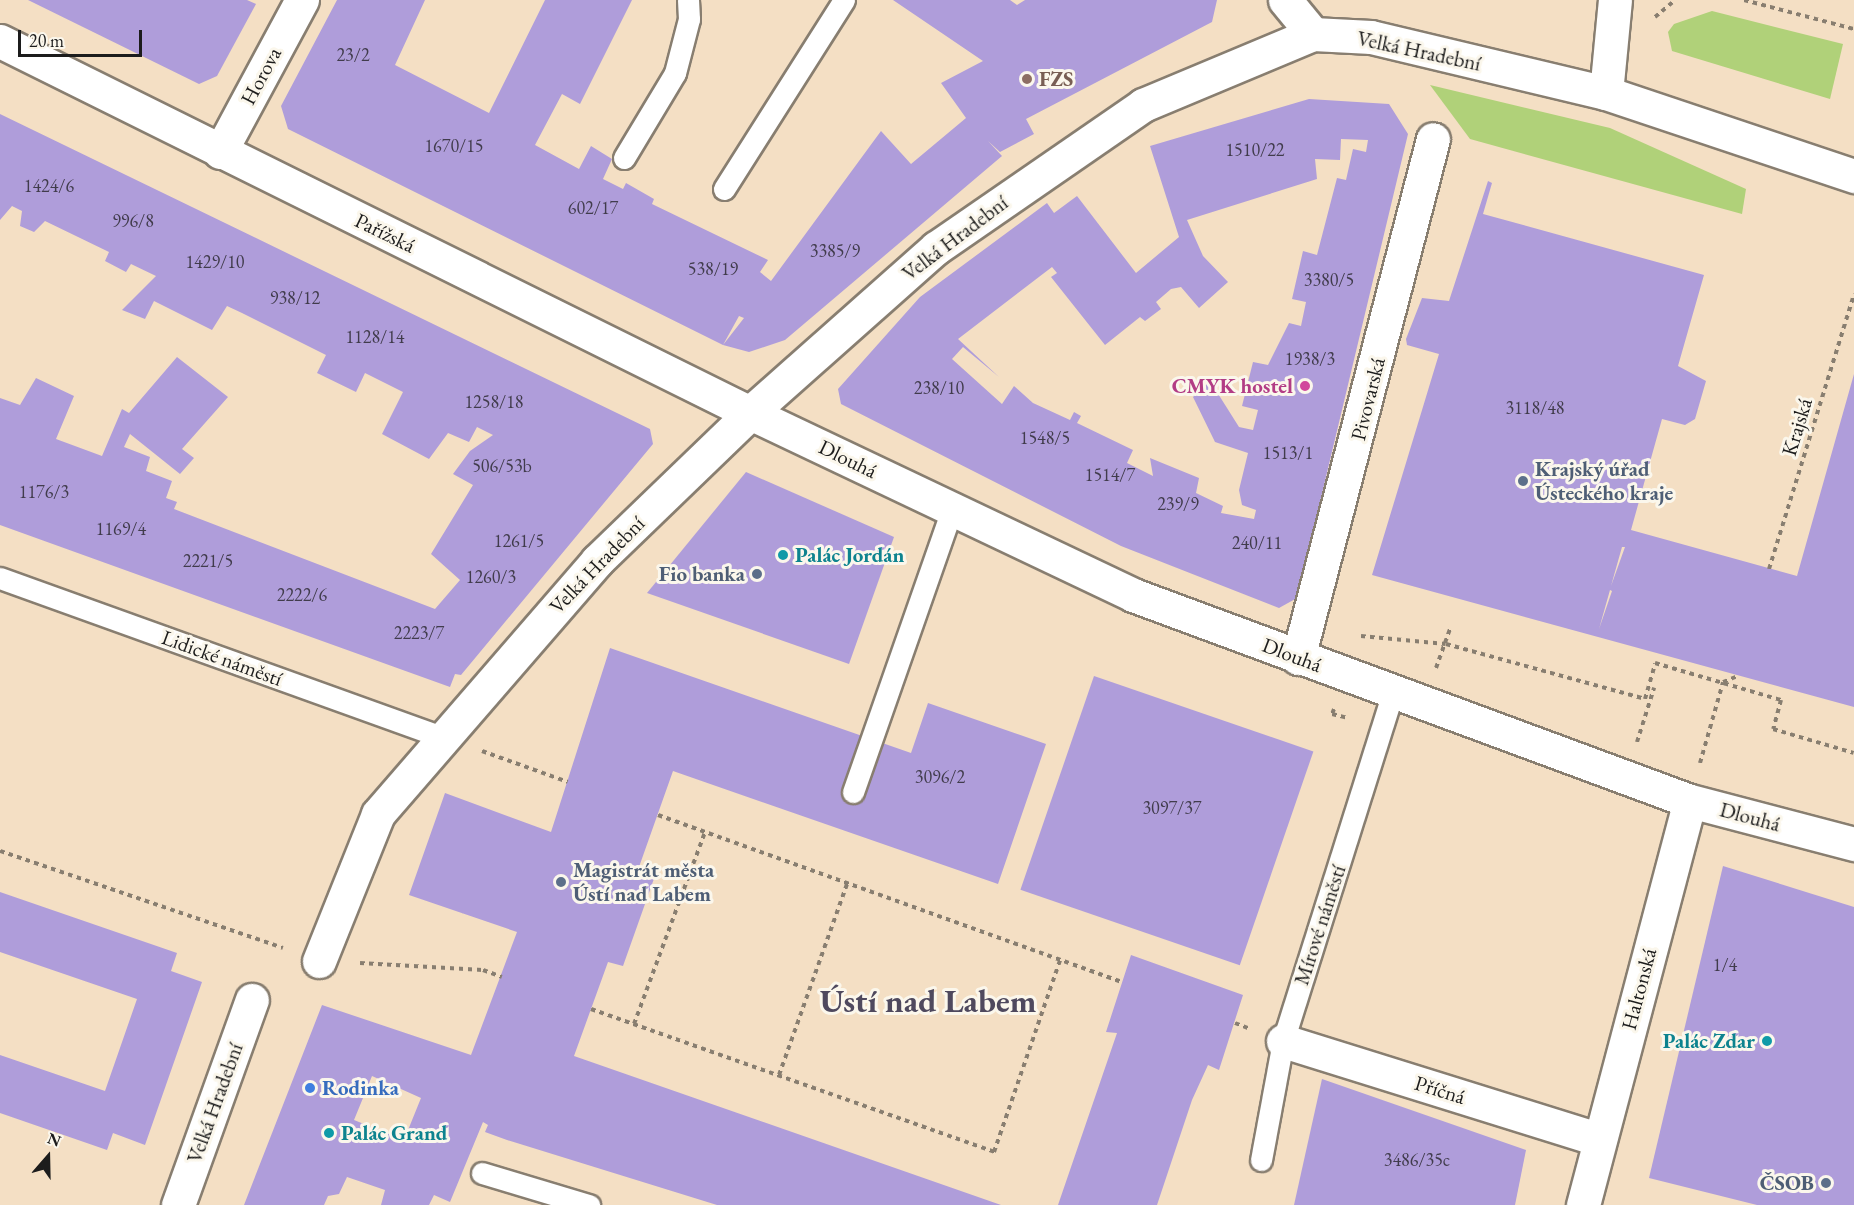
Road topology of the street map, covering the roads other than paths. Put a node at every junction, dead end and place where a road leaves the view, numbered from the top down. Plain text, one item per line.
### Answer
1 (302, 0) edge
2 (688, 0) edge
3 (844, 0) edge
4 (1285, 0) edge
5 (1615, 0) edge
6 (1312, 34) junction
7 (7, 43) edge
8 (1606, 93) junction
9 (1433, 139) dead end
10 (220, 152) junction
11 (624, 158) dead end
12 (1854, 176) edge
13 (724, 189) dead end
14 (750, 413) junction
15 (952, 510) junction
16 (0, 578) edge
17 (1298, 657) junction
18 (1394, 693) junction
19 (444, 738) junction
20 (853, 792) dead end
21 (1686, 816) dead end
22 (1854, 844) edge
23 (319, 961) road end
24 (252, 1000) dead end
25 (1283, 1041) junction
26 (1594, 1151) junction
27 (1261, 1160) dead end
28 (482, 1173) dead end
29 (178, 1205) edge
30 (589, 1205) edge
31 (1583, 1205) edge

1 - 10 street, Horova
2 - 11 lane
3 - 13 lane
4 - 6 street
5 - 8 street
6 - 8 street, Velká Hradební
6 - 14 street, Velká Hradební
7 - 10 street, Pařížská
8 - 12 street, Velká Hradební
9 - 17 street, Pivovarská
10 - 14 street, Pařížská
14 - 15 street, Dlouhá
14 - 19 street, Velká Hradební
15 - 17 street, Dlouhá
15 - 20 lane
16 - 19 lane, Lidické náměstí
17 - 18 street, Dlouhá
18 - 22 street, Dlouhá
18 - 25 lane, Mírové náměstí
19 - 23 street, Velká Hradební
21 - 26 street, Haltonská
24 - 29 street, Velká Hradební
25 - 26 street, Příčná
25 - 27 lane, Mírové náměstí
26 - 31 street
28 - 30 lane

